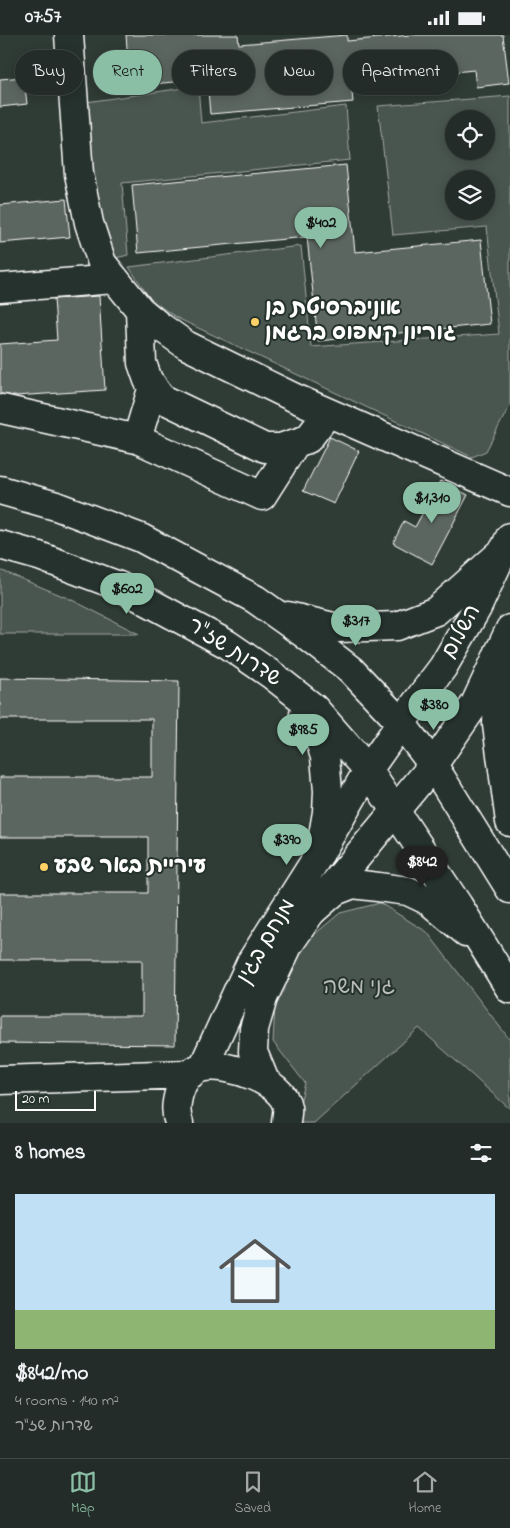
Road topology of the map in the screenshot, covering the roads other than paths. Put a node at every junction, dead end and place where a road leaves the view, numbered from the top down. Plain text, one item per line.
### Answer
1 (69, 35) edge
2 (115, 279) junction
3 (0, 287) edge
4 (140, 311) junction
5 (152, 386) junction
6 (2, 409) dead end
7 (328, 413) junction
8 (137, 439) junction
9 (295, 444) junction
10 (0, 490) edge
11 (510, 492) edge
12 (506, 544) edge
13 (0, 545) edge
14 (275, 613) junction
15 (505, 640) edge
16 (263, 668) junction
17 (401, 723) junction
18 (434, 765) junction
19 (368, 770) junction
20 (396, 810) junction
21 (510, 822) edge
22 (320, 853) junction
23 (510, 889) edge
24 (311, 912) junction
25 (482, 945) junction
26 (510, 989) edge
27 (197, 1070) junction
28 (0, 1080) edge
29 (265, 1081) junction
30 (179, 1123) edge
31 (286, 1123) edge

1 - 2 main road
2 - 3 main road
2 - 4 main road
4 - 5 main road
4 - 7 main road
5 - 8 main road
5 - 9 main road
6 - 8 main road
7 - 9 main road
7 - 11 main road
8 - 9 main road
10 - 14 main road
12 - 14 main road
12 - 17 main road, השלום
13 - 16 main road, שדרות שז"ר
14 - 17 main road
15 - 18 main road, השלום
15 - 21 main road
16 - 19 main road, שדרות שז"ר
16 - 22 main road
17 - 18 main road
17 - 19 main road, השלום
18 - 20 main road, השלום
18 - 23 main road
19 - 20 main road, שדרות שז"ר
19 - 22 main road, מנחם בגין
20 - 24 main road, מנחם בגין
20 - 25 main road, שדרות שז"ר
22 - 27 main road, מנחם בגין
24 - 25 main road
24 - 29 main road, מנחם בגין
25 - 26 main road, שדרות שז"ר
27 - 28 main road
27 - 29 main road
27 - 30 main road, מנחם בגין
29 - 31 main road

